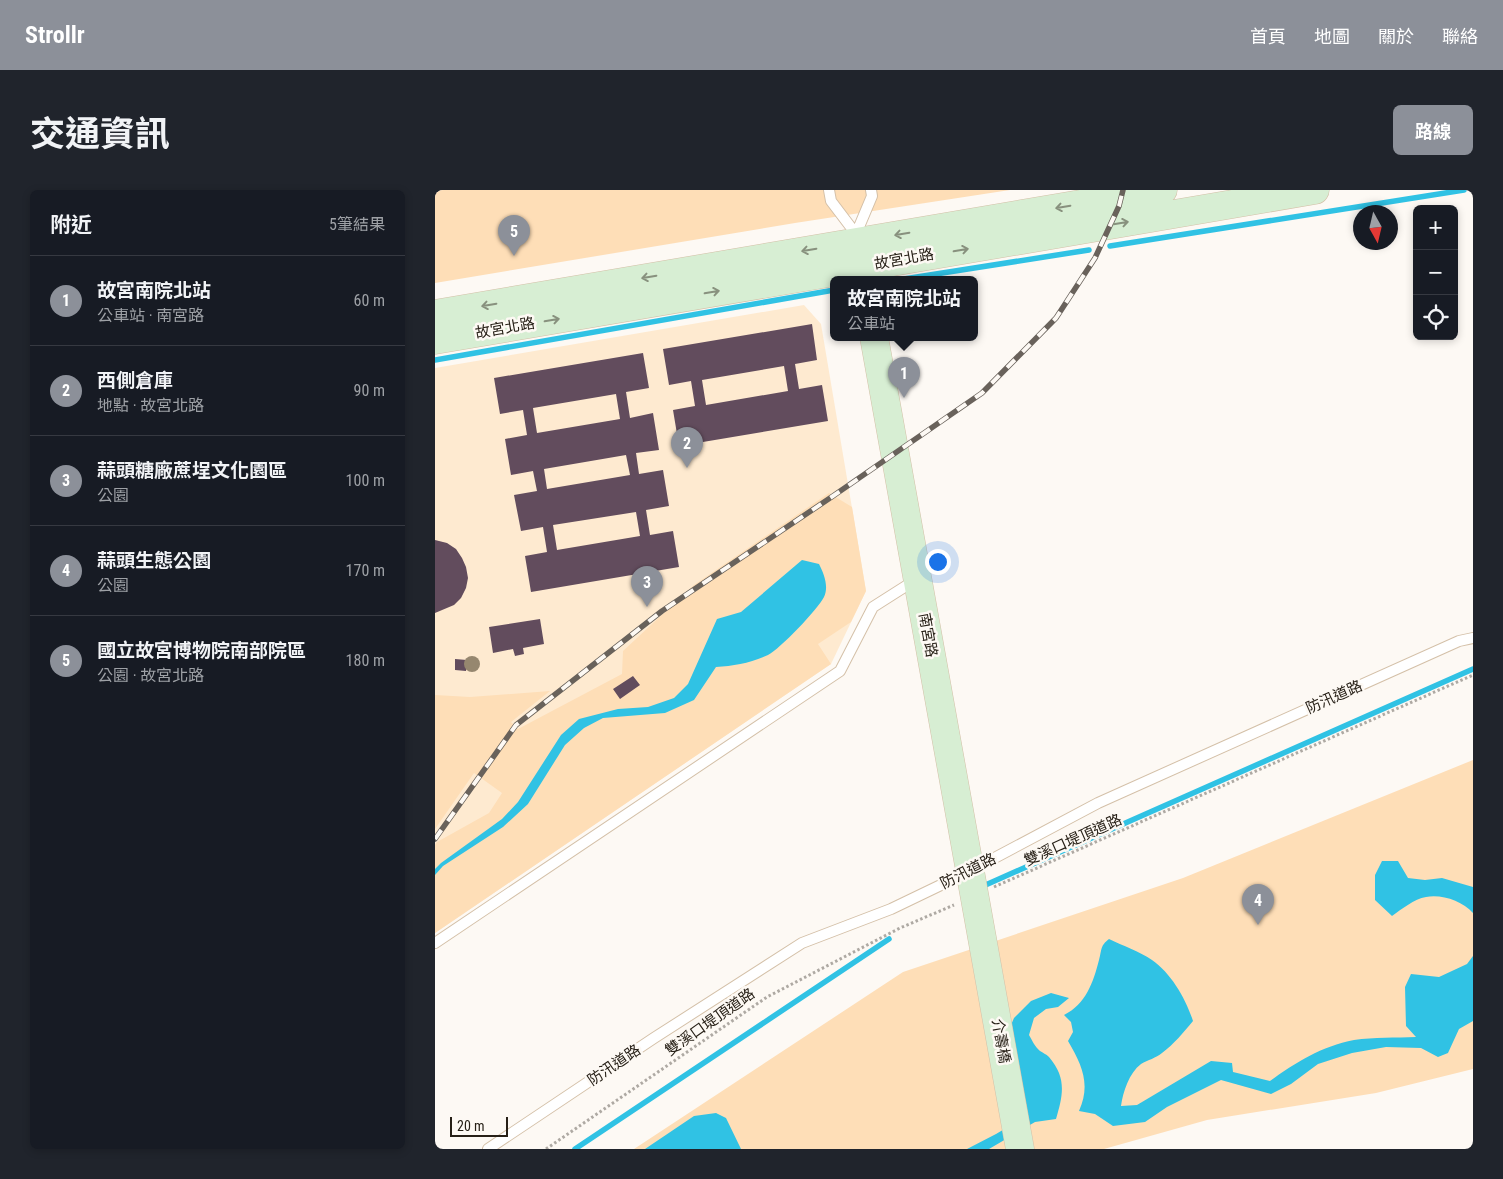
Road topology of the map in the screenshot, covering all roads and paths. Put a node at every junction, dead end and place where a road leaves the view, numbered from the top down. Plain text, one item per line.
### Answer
1 (829, 190) edge
2 (871, 190) edge
3 (1163, 190) edge
4 (1315, 190) edge
5 (860, 255) edge
6 (435, 314) edge
7 (435, 340) edge
8 (875, 341) edge
9 (918, 579) junction
10 (1473, 638) edge
11 (1473, 675) edge
12 (972, 884) junction
13 (981, 933) joint
14 (435, 943) edge
15 (488, 1149) edge
16 (546, 1149) edge
17 (1021, 1149) edge

1 - 5 lane
2 - 5 lane
3 -> 5 street, 故宮北路
5 -> 4 street, 故宮北路
5 -> 6 street, 故宮北路
7 -> 5 street, 故宮北路
8 - 9 street, 南宮路
9 - 12 street, 南宮路
9 - 14 lane
10 - 12 lane, 防汛道路
11 - 12 path, 雙溪口堤頂道路
12 - 13 street, 南宮路
12 - 15 lane, 防汛道路
12 - 16 path, 雙溪口堤頂道路
13 - 17 street, 介壽橋

